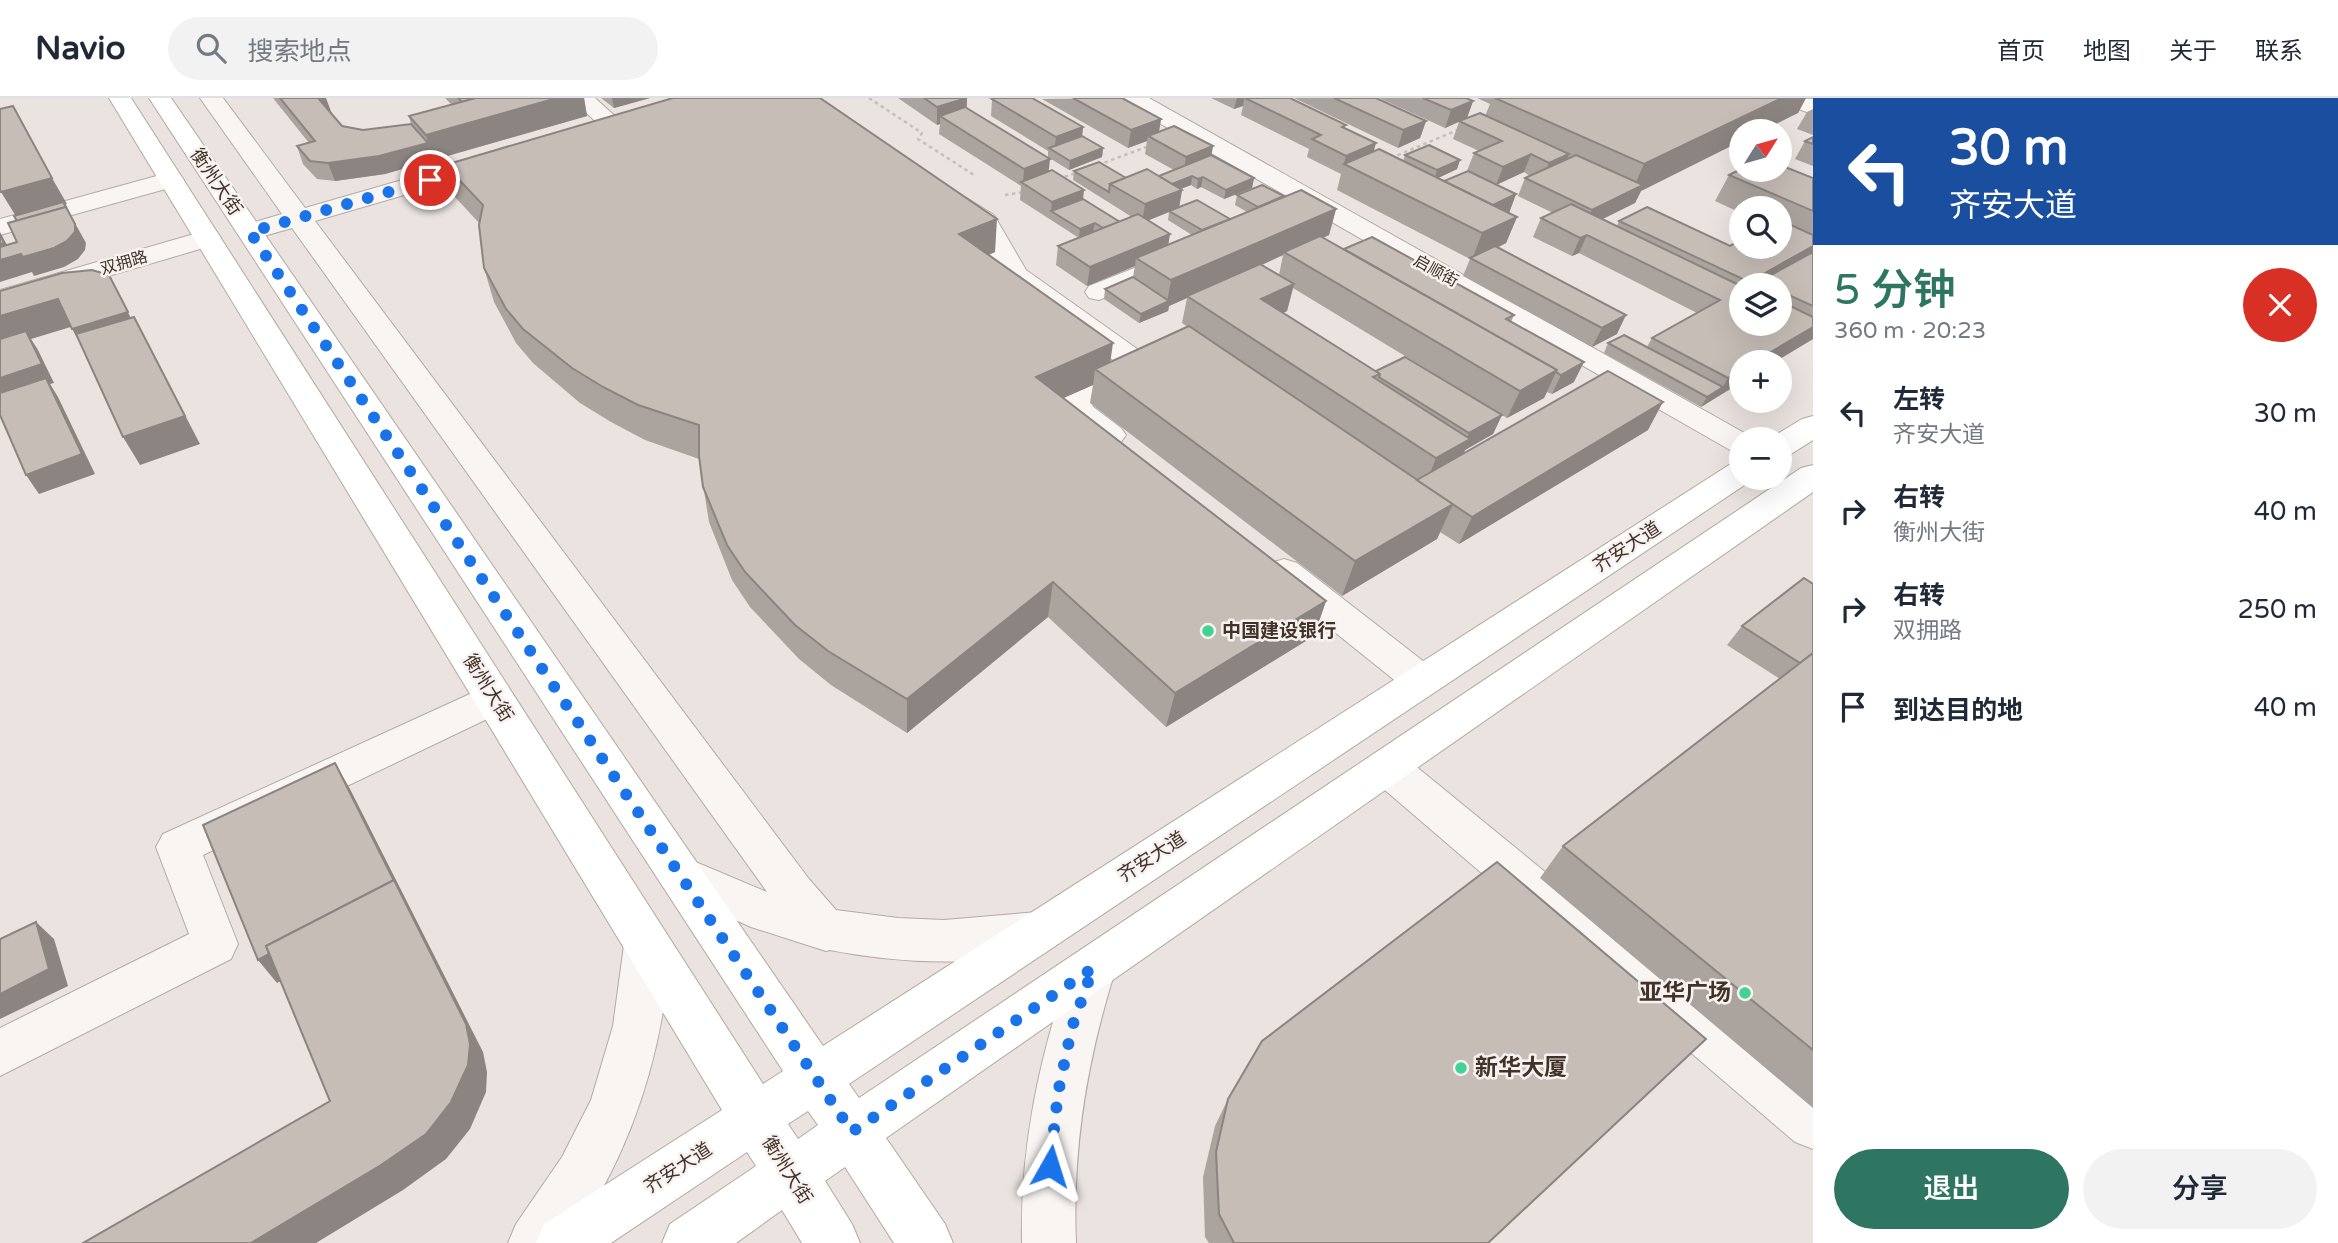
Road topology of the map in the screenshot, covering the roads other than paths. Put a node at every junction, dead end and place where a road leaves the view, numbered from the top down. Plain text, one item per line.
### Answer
1 (120, 98) edge
2 (160, 98) edge
3 (211, 98) edge
4 (581, 98) edge
5 (1132, 98) edge
6 (1788, 98) edge
7 (1813, 107) edge
8 (638, 119) edge
9 (614, 126) junction
10 (588, 134) edge
11 (522, 153) edge
12 (171, 180) junction
13 (941, 190) edge
14 (299, 218) junction
15 (0, 227) edge
16 (250, 232) junction
17 (208, 239) junction
18 (1174, 260) edge
19 (1099, 292) dead end
20 (0, 299) edge
21 (1813, 426) edge
22 (1729, 437) edge
23 (1792, 439) edge
24 (1134, 454) edge
25 (1813, 476) edge
26 (1729, 481) edge
27 (1262, 555) edge
28 (1422, 681) junction
29 (494, 698) junction
30 (1387, 767) junction
31 (680, 874) junction
32 (826, 931) junction
33 (1038, 932) junction
34 (647, 945) junction
35 (1093, 968) junction
36 (0, 1053) edge
37 (815, 1078) junction
38 (755, 1118) junction
39 (1813, 1124) edge
40 (852, 1132) junction
41 (790, 1174) junction
42 (1050, 1241) edge
43 (535, 1243) edge
44 (563, 1243) edge
45 (690, 1243) edge
46 (833, 1243) edge
47 (926, 1243) edge

1 - 12 main road, 衡州大街
2 - 16 main road, 衡州大街
3 - 14 street
4 - 9 street
5 - 22 street, 启顺街
6 - 7 street
8 - 9 street
9 - 10 street
11 - 14 street
12 - 15 street
12 - 17 main road, 衡州大街
13 - 24 street
14 - 16 street
14 - 32 street
16 - 31 main road, 衡州大街
17 - 20 street, 双拥路
17 - 29 main road, 衡州大街
18 - 19 street
21 - 23 main road
25 - 30 main road
26 - 28 main road, 齐安大道
27 - 28 street
28 - 33 main road, 齐安大道
29 - 34 main road, 衡州大街
29 - 36 street
30 - 35 main road
30 - 39 street
31 - 32 street
31 - 37 main road, 衡州大街
32 - 33 street
33 - 37 main road, 齐安大道
34 - 38 main road, 衡州大街
34 - 43 street
35 - 40 main road
35 - 42 street
37 - 38 main road, 齐安大道
37 - 40 main road, 衡州大街
38 - 41 main road, 衡州大街
38 - 44 main road, 齐安大道
40 - 41 main road
40 - 47 main road, 衡州大街
41 - 45 main road
41 - 46 main road, 衡州大街

